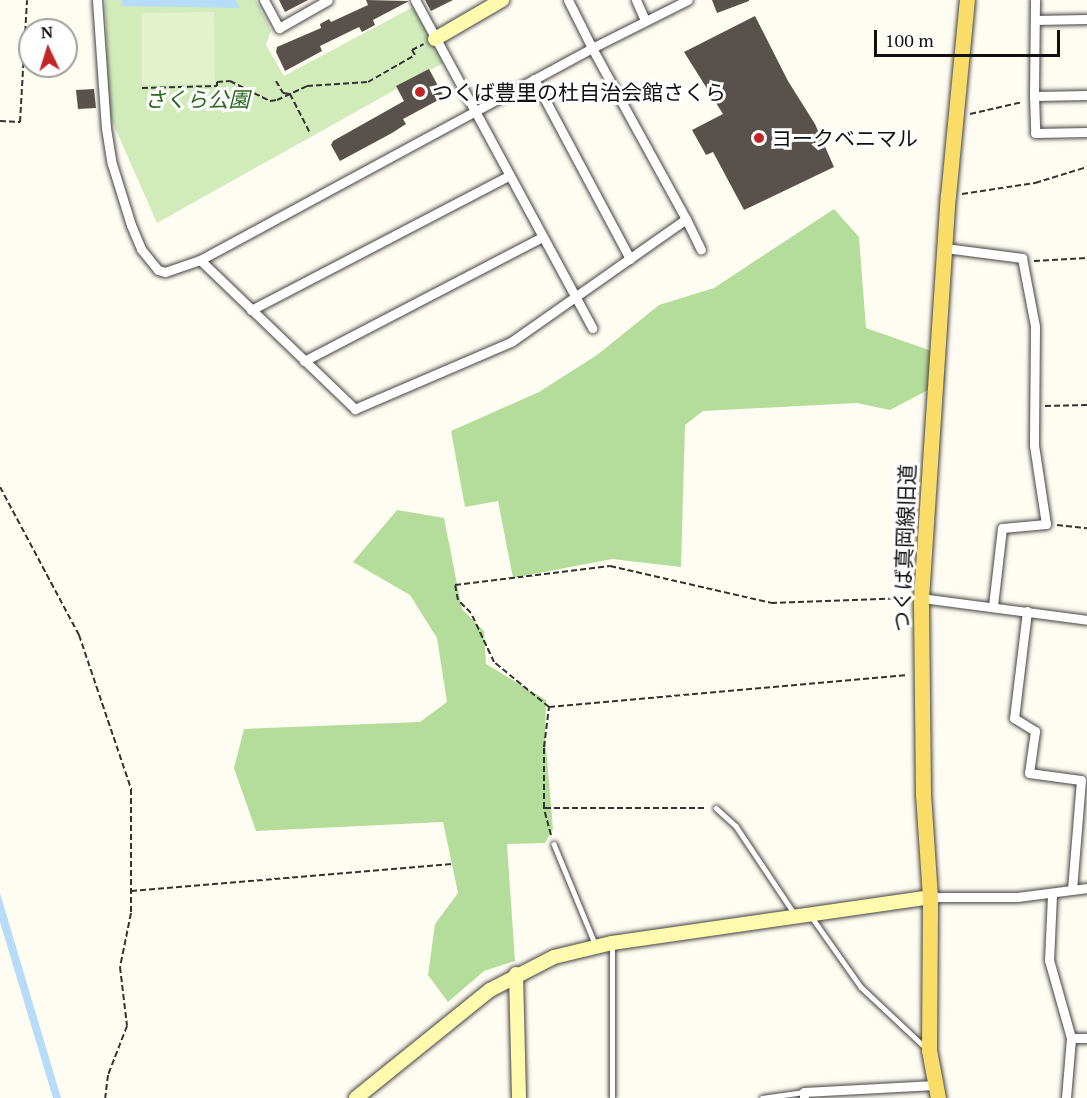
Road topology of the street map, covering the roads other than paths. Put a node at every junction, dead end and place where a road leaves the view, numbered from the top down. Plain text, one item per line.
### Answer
1 (97, 0) edge
2 (264, 0) edge
3 (328, 0) edge
4 (415, 0) edge
5 (502, 0) edge
6 (568, 0) edge
7 (636, 0) edge
8 (688, 0) edge
9 (967, 0) edge
10 (1035, 0) edge
11 (1087, 19) edge
12 (645, 20) junction
13 (1035, 20) junction
14 (435, 39) junction
15 (592, 48) junction
16 (534, 80) junction
17 (1087, 95) edge
18 (1034, 96) junction
19 (475, 111) junction
20 (1087, 132) edge
21 (508, 176) junction
22 (686, 219) junction
23 (542, 237) junction
24 (945, 248) junction
25 (701, 250) dead end
26 (630, 259) junction
27 (200, 260) junction
28 (574, 297) junction
29 (251, 310) junction
30 (592, 328) dead end
31 (304, 361) junction
32 (921, 598) junction
33 (993, 606) junction
34 (1027, 611) junction
35 (1087, 620) edge
36 (716, 808) road end
37 (554, 844) road end
38 (1087, 888) edge
39 (1072, 890) junction
40 (1052, 895) junction
41 (930, 897) junction
42 (810, 913) junction
43 (795, 916) junction
44 (612, 943) junction
45 (596, 946) junction
46 (516, 974) junction
47 (1071, 1038) junction
48 (1087, 1038) edge
49 (929, 1050) junction
50 (937, 1091) edge
51 (804, 1095) edge
52 (357, 1098) edge
53 (519, 1098) edge
54 (612, 1098) edge
55 (762, 1098) edge
56 (1066, 1098) edge

1 - 27 street
2 - 3 street
4 - 14 street
5 - 14 street
6 - 15 street
7 - 12 street
8 - 12 street
9 - 24 main road, つくば真岡線旧道
10 - 13 street
11 - 13 street
12 - 15 street
13 - 18 street
14 - 19 street
15 - 16 street
15 - 22 street
16 - 19 street
16 - 26 street
17 - 18 street
18 - 20 street
19 - 21 street
19 - 27 street
21 - 23 street
21 - 29 street
22 - 25 street
22 - 26 street
23 - 28 street
23 - 31 street
24 - 32 main road, つくば真岡線旧道
24 - 33 street
26 - 28 street
27 - 29 street
28 - 30 street
28 - 31 street
29 - 31 street
32 - 33 street
32 - 41 main road, つくば真岡線旧道
33 - 34 street
34 - 35 street
34 - 39 street
36 - 43 lane
37 - 45 lane
38 - 39 street
39 - 40 street
40 - 41 street
40 - 47 street
41 - 42 street
41 - 49 main road, つくば真岡線旧道
42 - 43 street
42 - 49 lane
43 - 44 street
44 - 45 street
44 - 54 lane
45 - 46 street
46 - 52 street
46 - 53 street
47 - 48 street
47 - 56 street
49 - 50 main road, つくば真岡線旧道
50 - 51 street
51 - 55 lane

